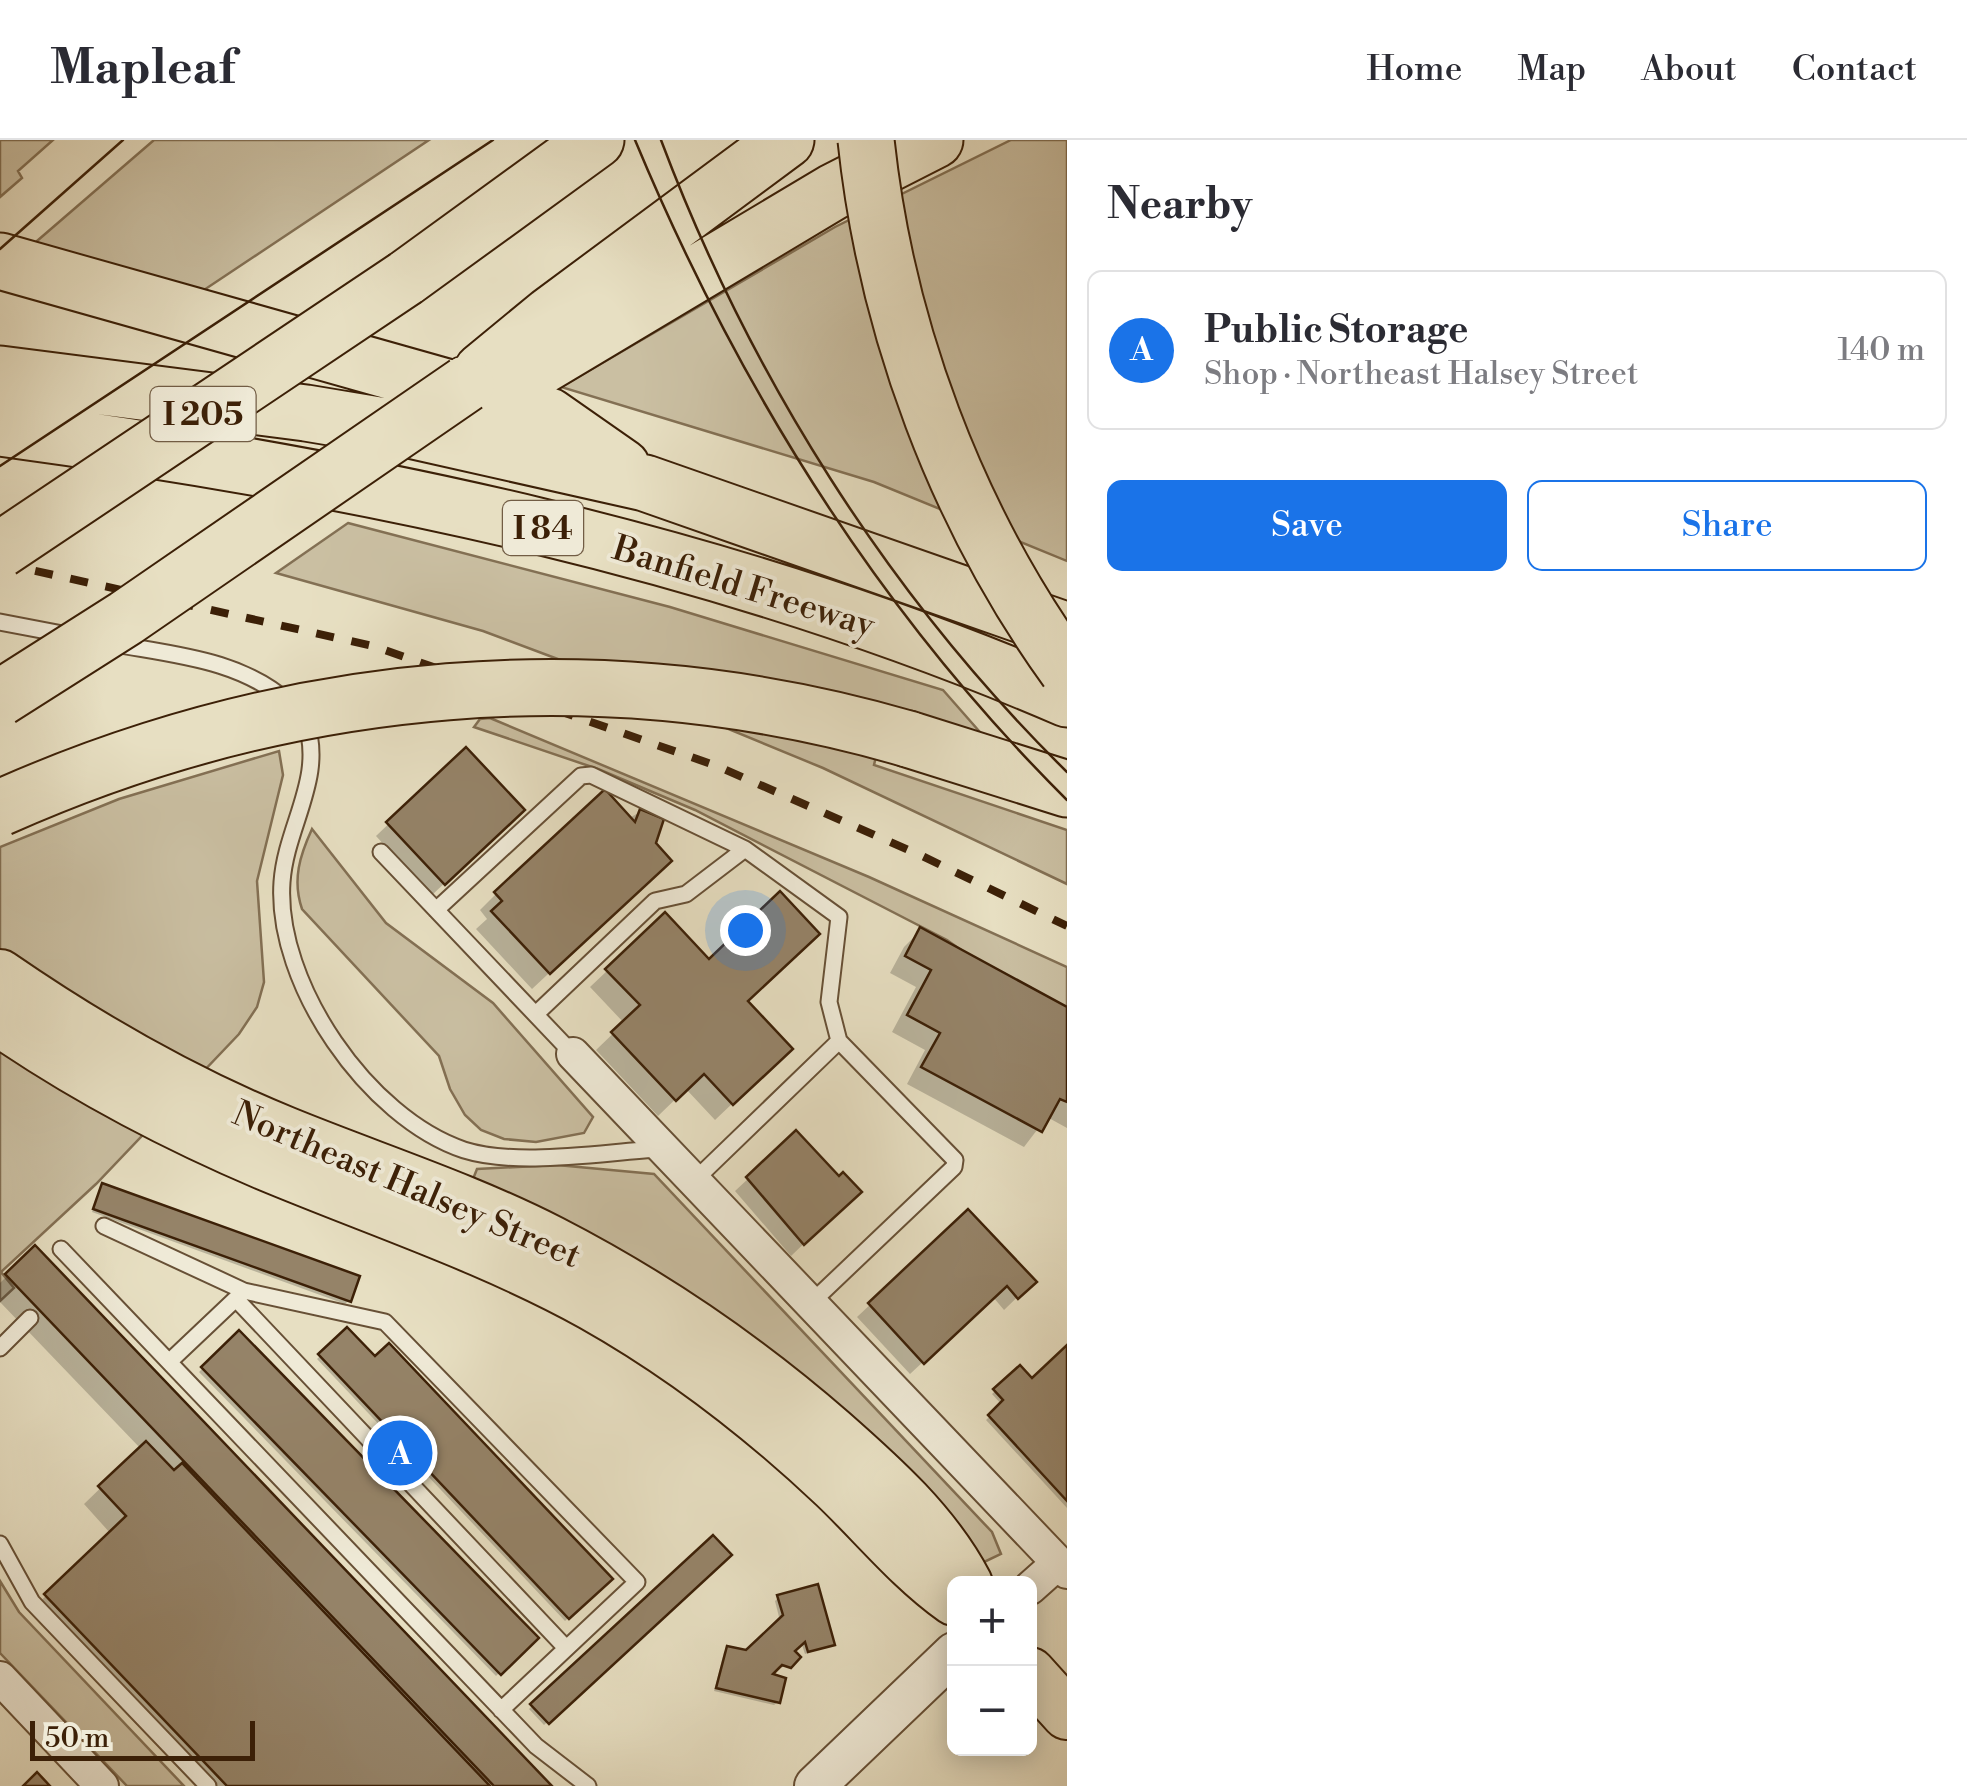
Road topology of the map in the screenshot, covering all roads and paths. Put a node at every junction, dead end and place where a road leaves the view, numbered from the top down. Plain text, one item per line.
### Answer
1 (596, 140) edge
2 (786, 140) edge
3 (866, 140) edge
4 (936, 140) edge
5 (0, 261) edge
6 (0, 374) edge
7 (466, 384) junction
8 (0, 428) edge
9 (644, 484) junction
10 (0, 550) edge
11 (0, 622) edge
12 (1067, 631) edge
13 (1067, 670) edge
14 (0, 698) edge
15 (1067, 698) edge
16 (1067, 789) edge
17 (0, 808) edge
18 (745, 848) junction
19 (381, 852) dead end
20 (436, 910) junction
21 (0, 976) edge
22 (536, 1014) junction
23 (0, 1021) edge
24 (839, 1040) junction
25 (573, 1054) joint
26 (664, 1148) junction
27 (695, 1180) junction
28 (104, 1226) dead end
29 (61, 1249) dead end
30 (541, 1257) junction
31 (240, 1295) junction
32 (811, 1303) junction
33 (30, 1318) dead end
34 (0, 1348) edge
35 (170, 1362) junction
36 (0, 1544) edge
37 (1062, 1568) edge
38 (963, 1576) edge
39 (1037, 1584) edge
40 (947, 1595) edge
41 (566, 1648) junction
42 (947, 1660) edge
43 (0, 1678) edge
44 (1037, 1681) edge
45 (501, 1710) junction
46 (1067, 1714) edge
47 (102, 1786) edge
48 (208, 1786) edge
49 (588, 1786) edge
50 (816, 1786) edge

1 - 10 highway, I 205, bridge
2 - 7 highway
3 - 13 highway, bridge
4 - 7 highway
5 - 9 highway
6 - 9 highway, Banfield Freeway / I 84
7 - 14 highway, bridge
8 - 15 highway, Banfield Freeway / I 84
9 - 12 highway, Banfield Freeway / I 84
11 - 26 lane
16 - 17 highway, bridge
18 - 20 lane
18 - 22 lane
18 - 24 lane
19 - 20 lane
20 - 22 lane
21 - 30 main road, Northeast Halsey Street
22 - 25 lane
23 - 30 main road, Northeast Halsey Street
24 - 27 lane
24 - 32 lane
25 - 26 street
26 - 27 street
27 - 32 street
28 - 31 lane
29 - 35 lane
30 - 38 main road, Northeast Halsey Street
30 - 40 main road, Northeast Halsey Street
31 - 35 lane
31 - 41 lane
31 - 41 lane
32 - 37 street
33 - 34 lane
35 - 45 lane
36 - 48 lane
37 - 39 street
41 - 45 lane
42 - 50 street
43 - 47 street
44 - 46 main road
45 - 49 lane

